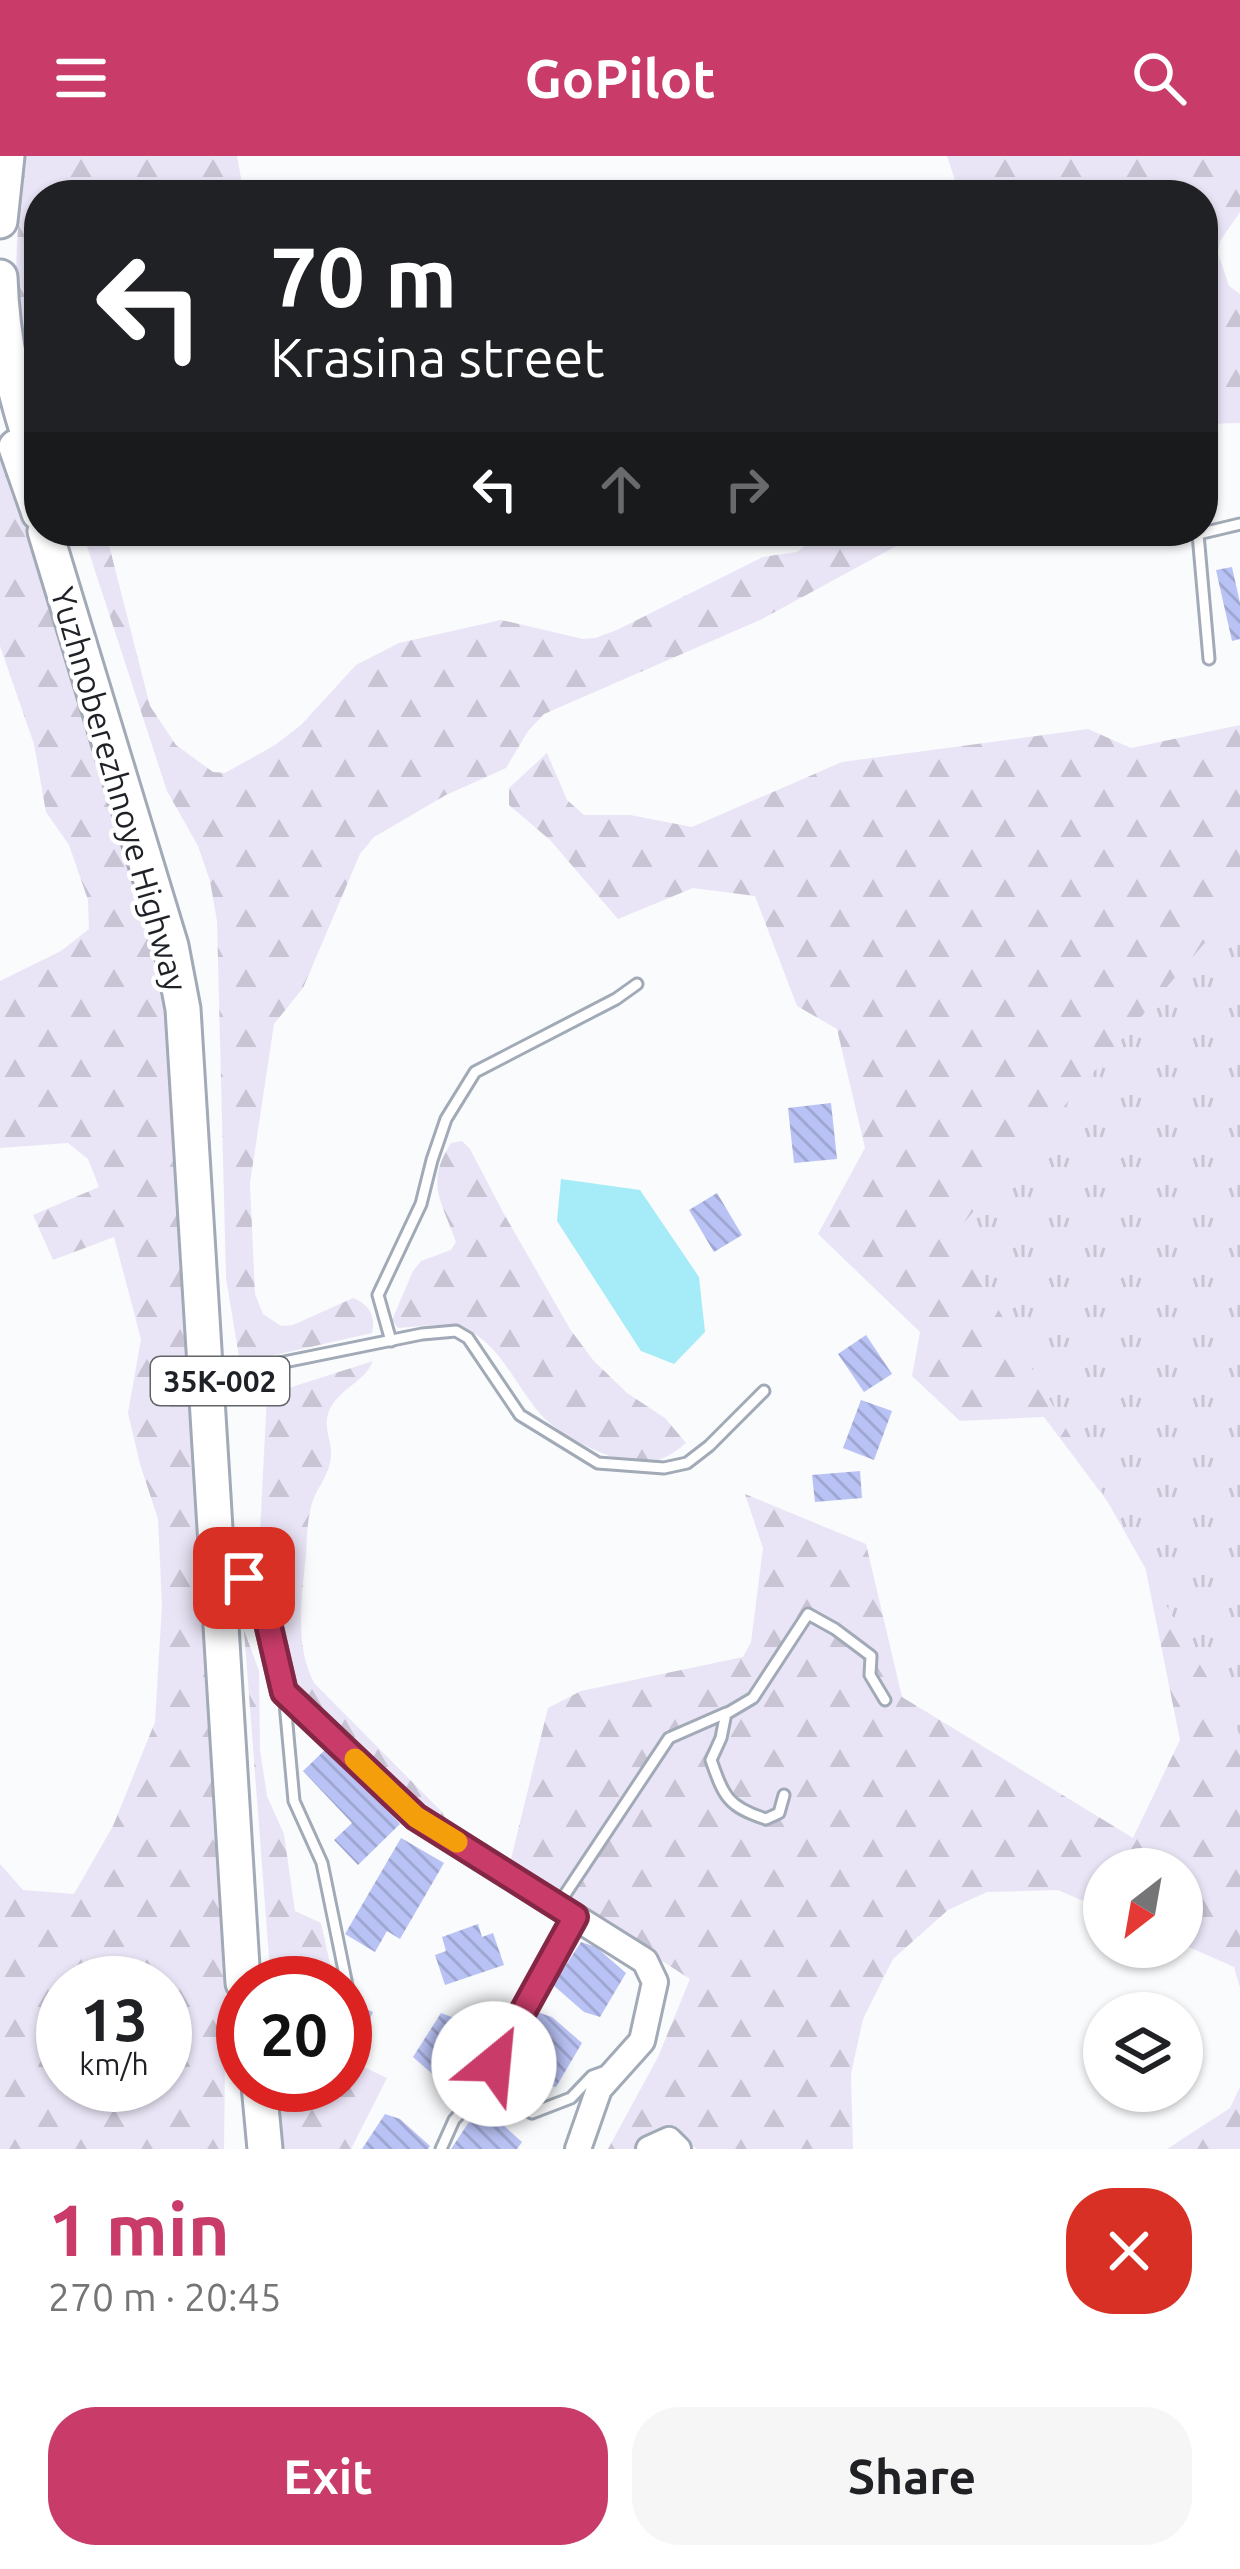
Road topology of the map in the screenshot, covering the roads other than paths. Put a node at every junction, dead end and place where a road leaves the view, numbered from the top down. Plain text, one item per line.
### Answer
1 (7, 159) edge
2 (0, 220) edge
3 (0, 277) edge
4 (1, 305) edge
5 (11, 411) edge
6 (24, 458) edge
7 (50, 546) edge
8 (67, 546) edge
9 (1199, 546) edge
10 (1209, 659) dead end
11 (637, 985) dead end
12 (200, 1182) junction
13 (391, 1341) junction
14 (220, 1375) junction
15 (764, 1391) dead end
16 (226, 1576) junction
17 (284, 1692) junction
18 (885, 1700) dead end
19 (726, 1714) junction
20 (784, 1795) dead end
21 (566, 1911) junction
22 (242, 1956) edge
23 (253, 1956) edge
24 (341, 1956) edge
25 (621, 2064) junction
26 (483, 2088) junction
27 (256, 2112) edge
28 (261, 2149) edge
29 (441, 2149) edge
30 (578, 2149) edge
31 (649, 2149) edge
32 (678, 2149) edge

1 - 2 highway
3 - 4 highway
4 - 5 highway
5 - 6 highway
7 - 12 highway, Yuzhnoberezhnoye Highway
8 - 12 highway, Yuzhnoberezhnoye Highway
9 - 10 lane
11 - 13 lane
12 - 14 highway, Yuzhnoberezhnoye Highway / 35К-002
12 - 16 highway, Yuzhnoberezhnoye Highway / 35К-002
13 - 14 lane
13 - 15 lane
14 - 16 highway, Yuzhnoberezhnoye Highway / 35К-002
16 - 17 street
16 - 22 highway, Yuzhnoberezhnoye Highway
16 - 23 highway, Yuzhnoberezhnoye Highway
17 - 21 street
17 - 24 lane
18 - 19 lane
19 - 20 lane
19 - 21 lane
21 - 25 street
21 - 26 lane
25 - 26 lane
25 - 30 street
26 - 29 lane
27 - 28 highway
31 - 32 street

